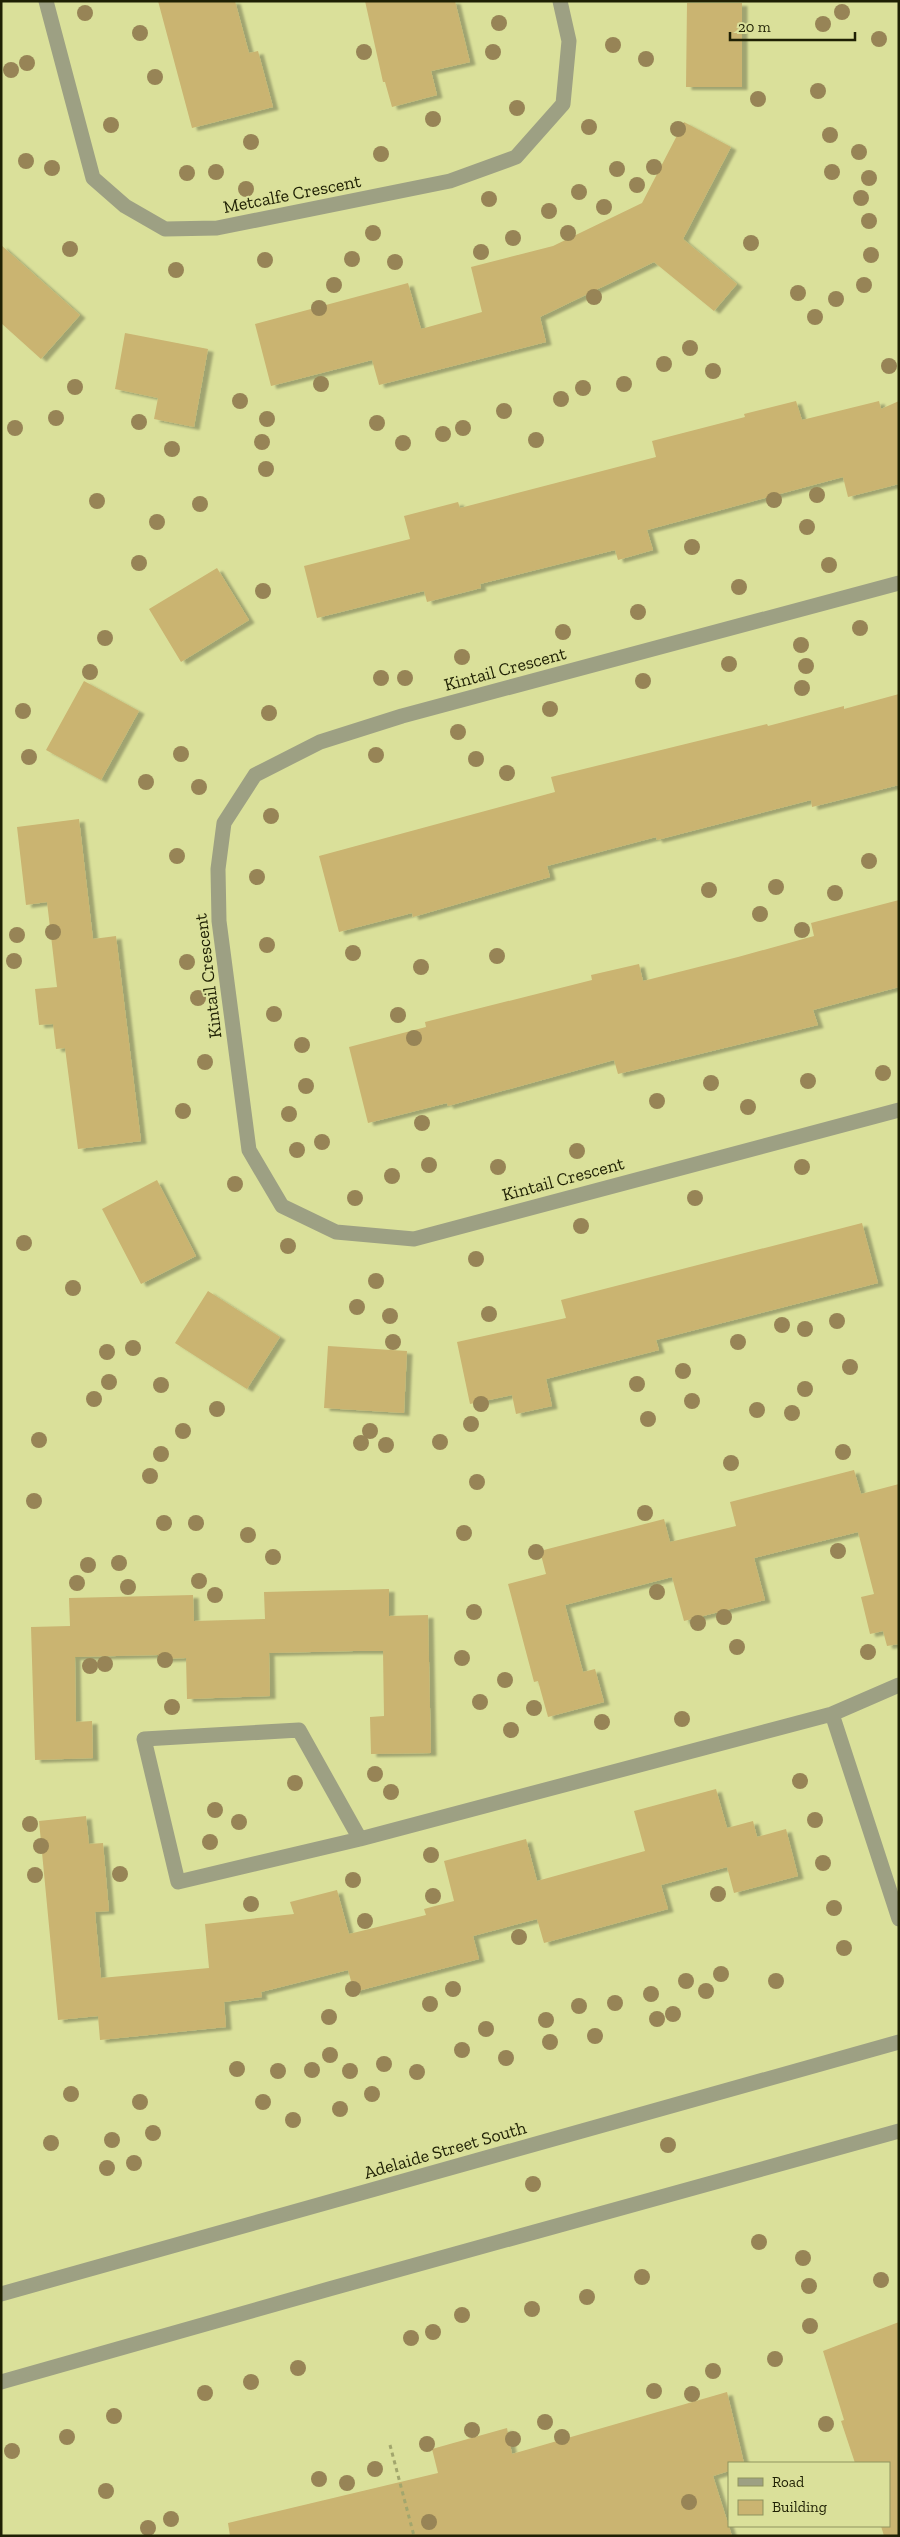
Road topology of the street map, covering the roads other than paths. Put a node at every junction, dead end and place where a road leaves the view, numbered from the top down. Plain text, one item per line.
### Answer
1 (46, 1) edge
2 (560, 1) edge
3 (899, 583) edge
4 (899, 1110) edge
5 (899, 1685) edge
6 (832, 1714) junction
7 (360, 1839) junction
8 (899, 1920) edge
9 (899, 2042) edge
10 (899, 2131) edge
11 (1, 2294) edge
12 (1, 2382) edge

1 - 2 street, Metcalfe Crescent
3 - 4 street, Kintail Crescent
5 - 6 street
6 - 7 street
6 - 8 street
7 - 7 street
9 - 11 street, Adelaide Street South
10 - 12 street

